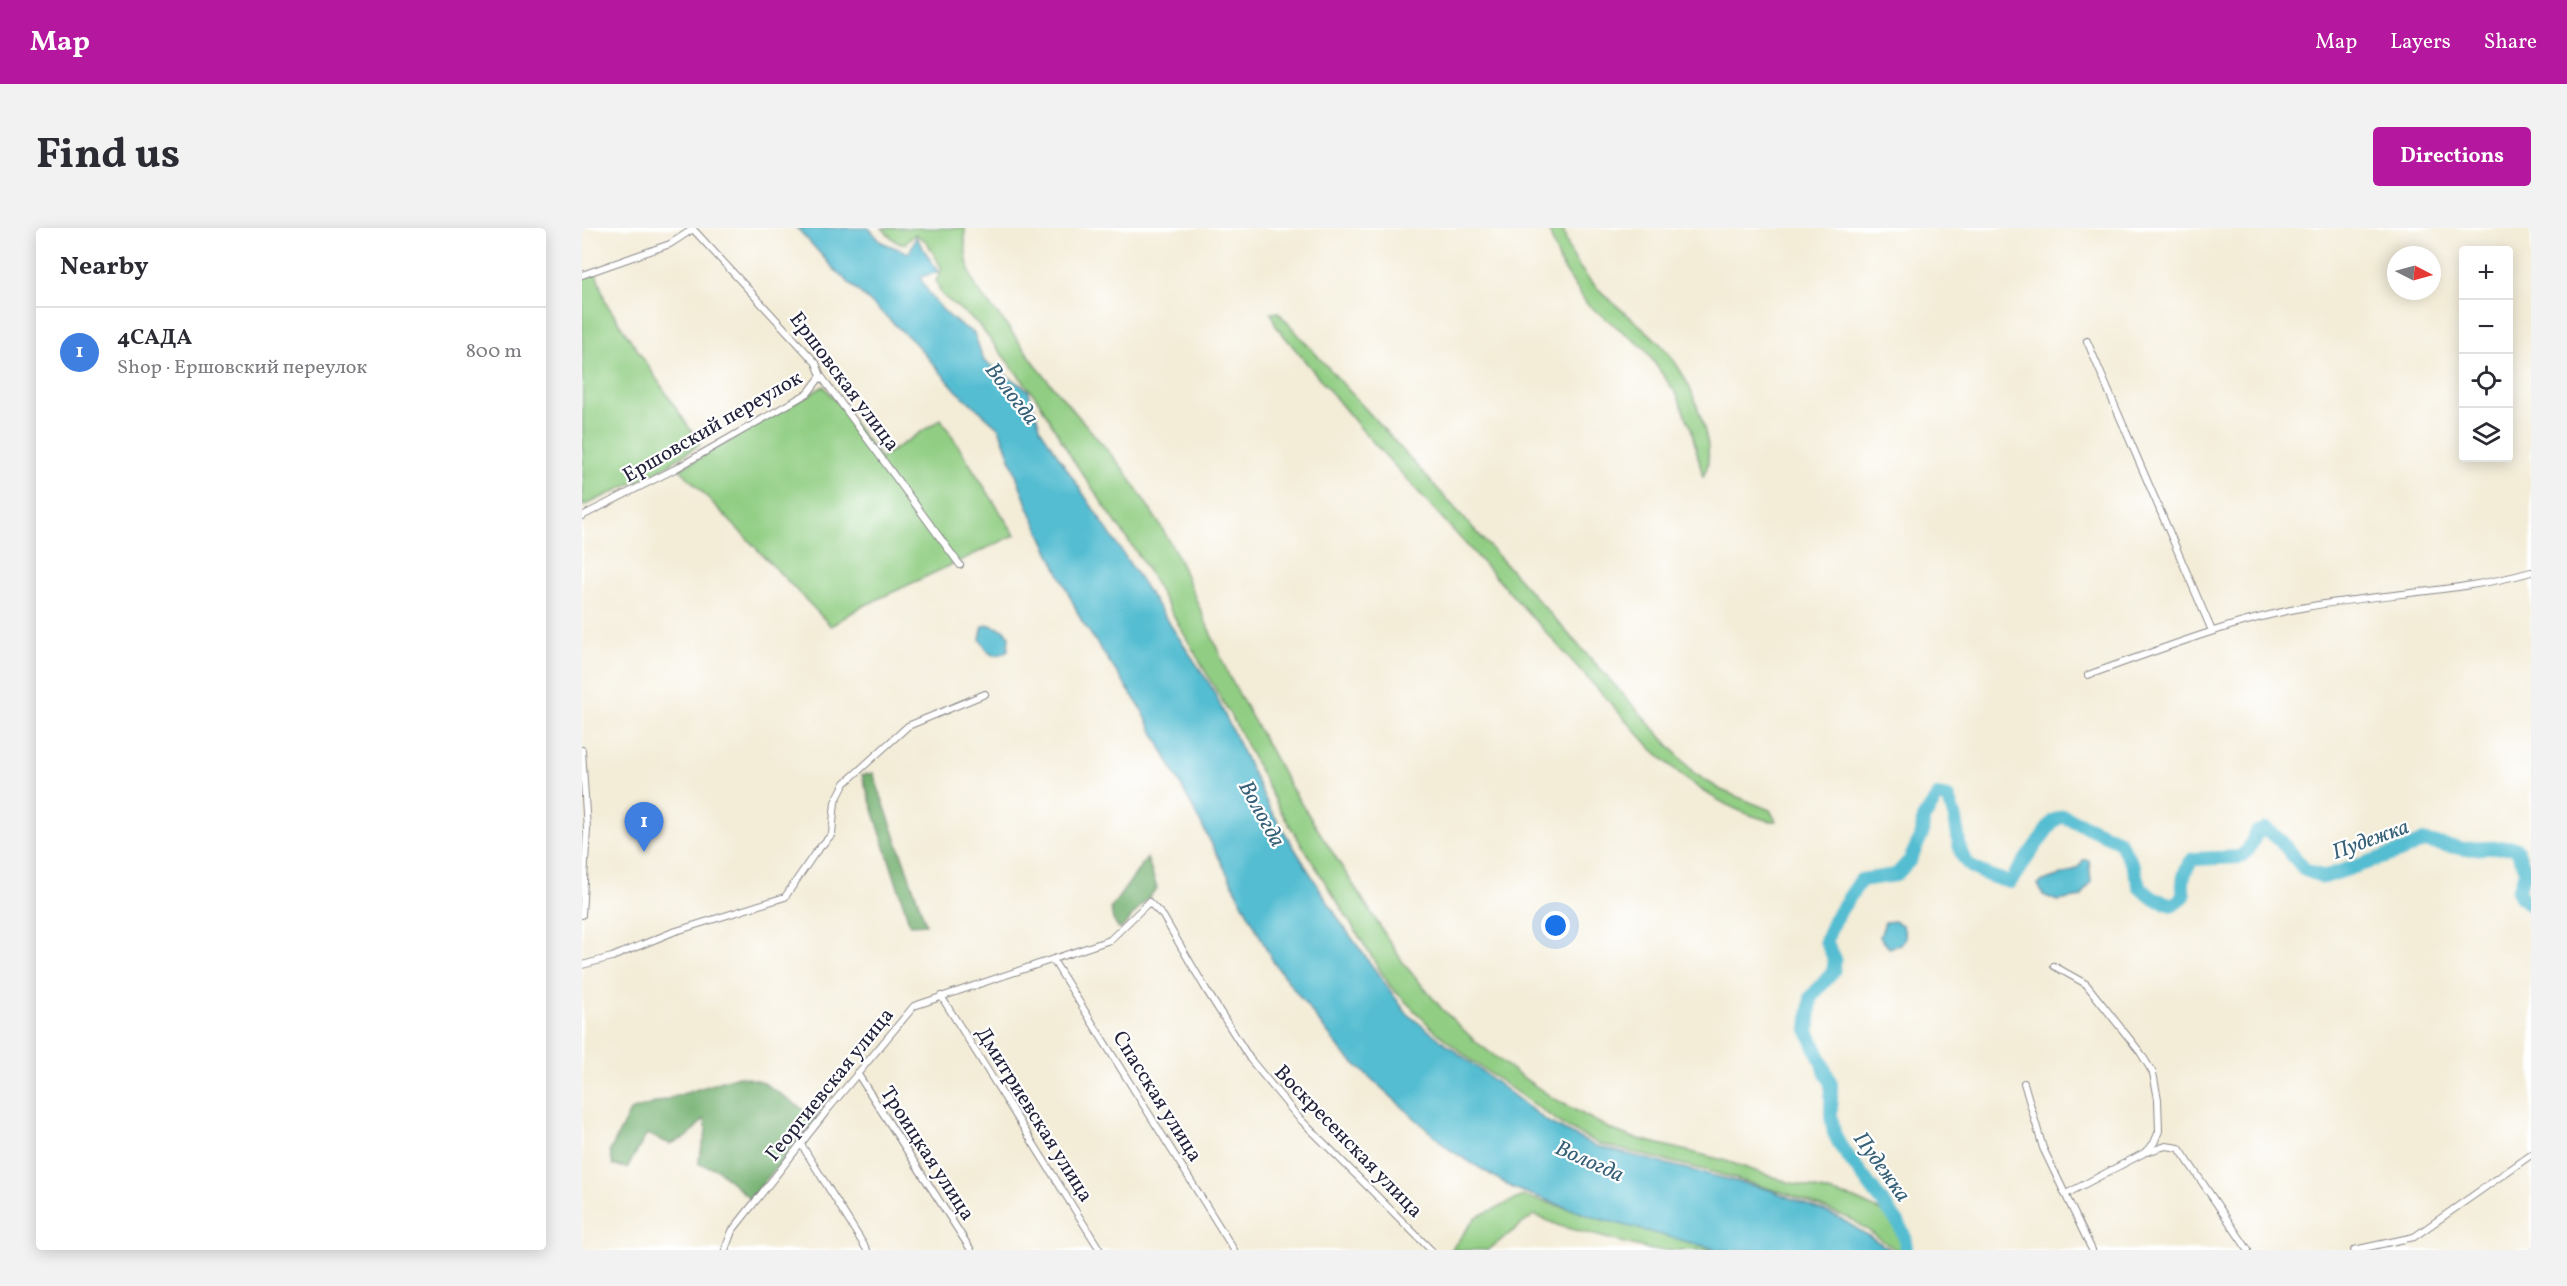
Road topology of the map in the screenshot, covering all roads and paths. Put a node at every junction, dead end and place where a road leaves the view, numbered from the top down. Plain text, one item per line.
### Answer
1 (693, 229) edge
2 (582, 275) edge
3 (2087, 341) dead end
4 (821, 376) junction
5 (582, 516) edge
6 (960, 565) dead end
7 (2531, 572) edge
8 (2212, 631) junction
9 (2088, 675) dead end
10 (985, 694) dead end
11 (582, 750) edge
12 (1149, 902) joint
13 (582, 915) edge
14 (1053, 960) junction
15 (582, 964) edge
16 (2054, 966) dead end
17 (941, 996) junction
18 (857, 1073) junction
19 (2024, 1083) dead end
20 (801, 1144) junction
21 (2144, 1153) junction
22 (2531, 1155) edge
23 (2066, 1194) junction
24 (725, 1250) edge
25 (867, 1250) edge
26 (970, 1250) edge
27 (1100, 1250) edge
28 (1234, 1250) edge
29 (1431, 1250) edge
30 (2092, 1250) edge
31 (2248, 1250) edge
32 (2354, 1250) edge

1 - 2 street
1 - 4 street, Ершовская улица
3 - 8 street
4 - 5 street, Ершовский переулок
4 - 6 street, Ершовская улица
7 - 8 street
8 - 9 street
10 - 15 street
11 - 13 street
12 - 14 street, Георгиевская улица
12 - 29 street, Воскресенская улица
14 - 17 street, Георгиевская улица
14 - 28 street, Спасская улица
16 - 21 street
17 - 18 street, Георгиевская улица
17 - 27 street, Дмитриевская улица
18 - 20 street, Георгиевская улица
18 - 26 street, Троицкая улица
19 - 23 street
20 - 24 street, Георгиевская улица
20 - 25 street
21 - 23 street
21 - 31 street
22 - 32 street
23 - 30 street

